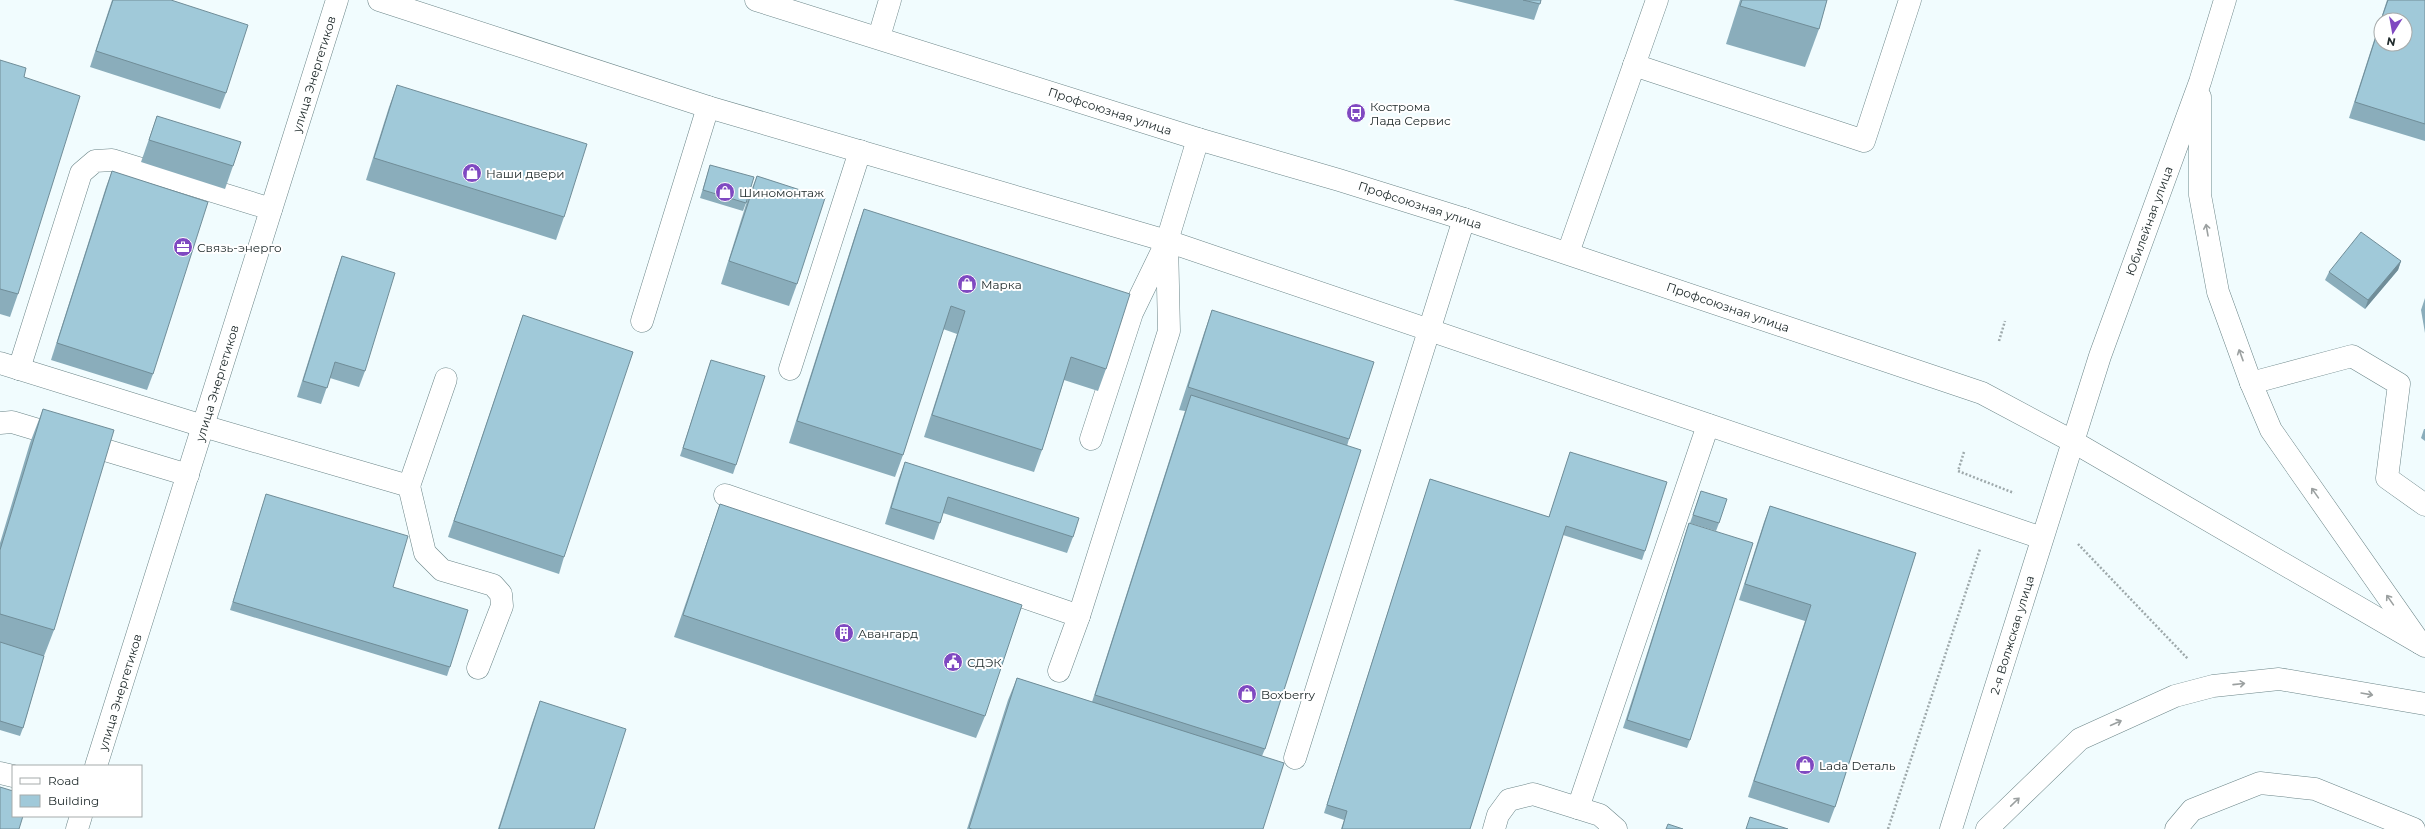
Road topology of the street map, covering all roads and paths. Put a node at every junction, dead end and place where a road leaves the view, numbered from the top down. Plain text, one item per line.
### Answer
1 (337, 0) edge
2 (379, 0) edge
3 (756, 0) edge
4 (890, 0) edge
5 (1657, 0) edge
6 (1910, 0) edge
7 (2225, 0) edge
8 (879, 37) junction
9 (1634, 65) junction
10 (2200, 82) junction
11 (708, 106) junction
12 (1198, 139) junction
13 (860, 151) junction
14 (272, 209) junction
15 (1464, 219) junction
16 (1167, 241) junction
17 (1568, 253) junction
18 (642, 321) dead end
19 (2005, 321) dead end
20 (1430, 329) junction
21 (1999, 341) dead end
22 (9, 366) edge
23 (790, 369) dead end
24 (446, 378) dead end
25 (2251, 383) junction
26 (0, 423) edge
27 (1708, 425) junction
28 (203, 426) junction
29 (1091, 439) dead end
30 (2072, 441) junction
31 (1964, 452) dead end
32 (188, 475) junction
33 (409, 486) junction
34 (2000, 488) junction
35 (725, 495) dead end
36 (2020, 496) dead end
37 (2425, 505) edge
38 (1989, 520) junction
39 (2042, 538) junction
40 (2078, 544) dead end
41 (1079, 616) junction
42 (2423, 645) edge
43 (2193, 665) dead end
44 (478, 668) dead end
45 (1059, 671) dead end
46 (2425, 704) edge
47 (1295, 758) dead end
48 (96, 765) edge
49 (0, 773) edge
50 (12, 776) edge
51 (1578, 808) junction
52 (81, 817) edge
53 (77, 829) edge
54 (1494, 829) edge
55 (1616, 829) edge
56 (1888, 829) edge
57 (1951, 829) edge
58 (1987, 829) edge
59 (2176, 829) edge
60 (2414, 829) edge

1 - 14 main road, улица Энергетиков
2 - 11 main road
3 - 8 main road, Профсоюзная улица
4 - 8 main road
5 - 9 main road
6 - 9 main road
7 - 10 main road, Юбилейная улица
8 - 12 main road, Профсоюзная улица
9 - 17 main road
25 -> 10 main road
10 - 30 main road, Юбилейная улица
11 - 13 main road
11 - 18 main road
12 - 15 main road, Профсоюзная улица
12 - 16 main road
13 - 16 main road
13 - 23 main road
14 - 22 main road
14 - 28 main road, улица Энергетиков
15 - 17 main road, Профсоюзная улица
15 - 20 main road
16 - 20 main road
16 - 29 main road
16 - 41 main road
17 - 30 main road, Профсоюзная улица
19 - 21 path
20 - 27 main road
20 - 47 main road
22 - 28 main road
24 - 33 main road
25 - 37 main road
42 -> 25 main road
26 - 32 main road
27 - 38 main road
27 - 51 main road
28 - 32 main road, улица Энергетиков
28 - 33 main road
30 - 39 main road, 2-я Волжская улица
30 - 42 main road, Профсоюзная улица
31 - 34 path
32 - 48 main road, улица Энергетиков
33 - 44 main road
34 - 36 path
34 - 38 path
35 - 41 main road
38 - 39 main road
38 - 56 path
39 - 57 main road, 2-я Волжская улица
40 - 43 path
41 - 45 main road
58 -> 46 main road
49 - 50 main road
51 - 54 main road
51 - 55 main road
52 - 53 main road
59 - 60 main road

